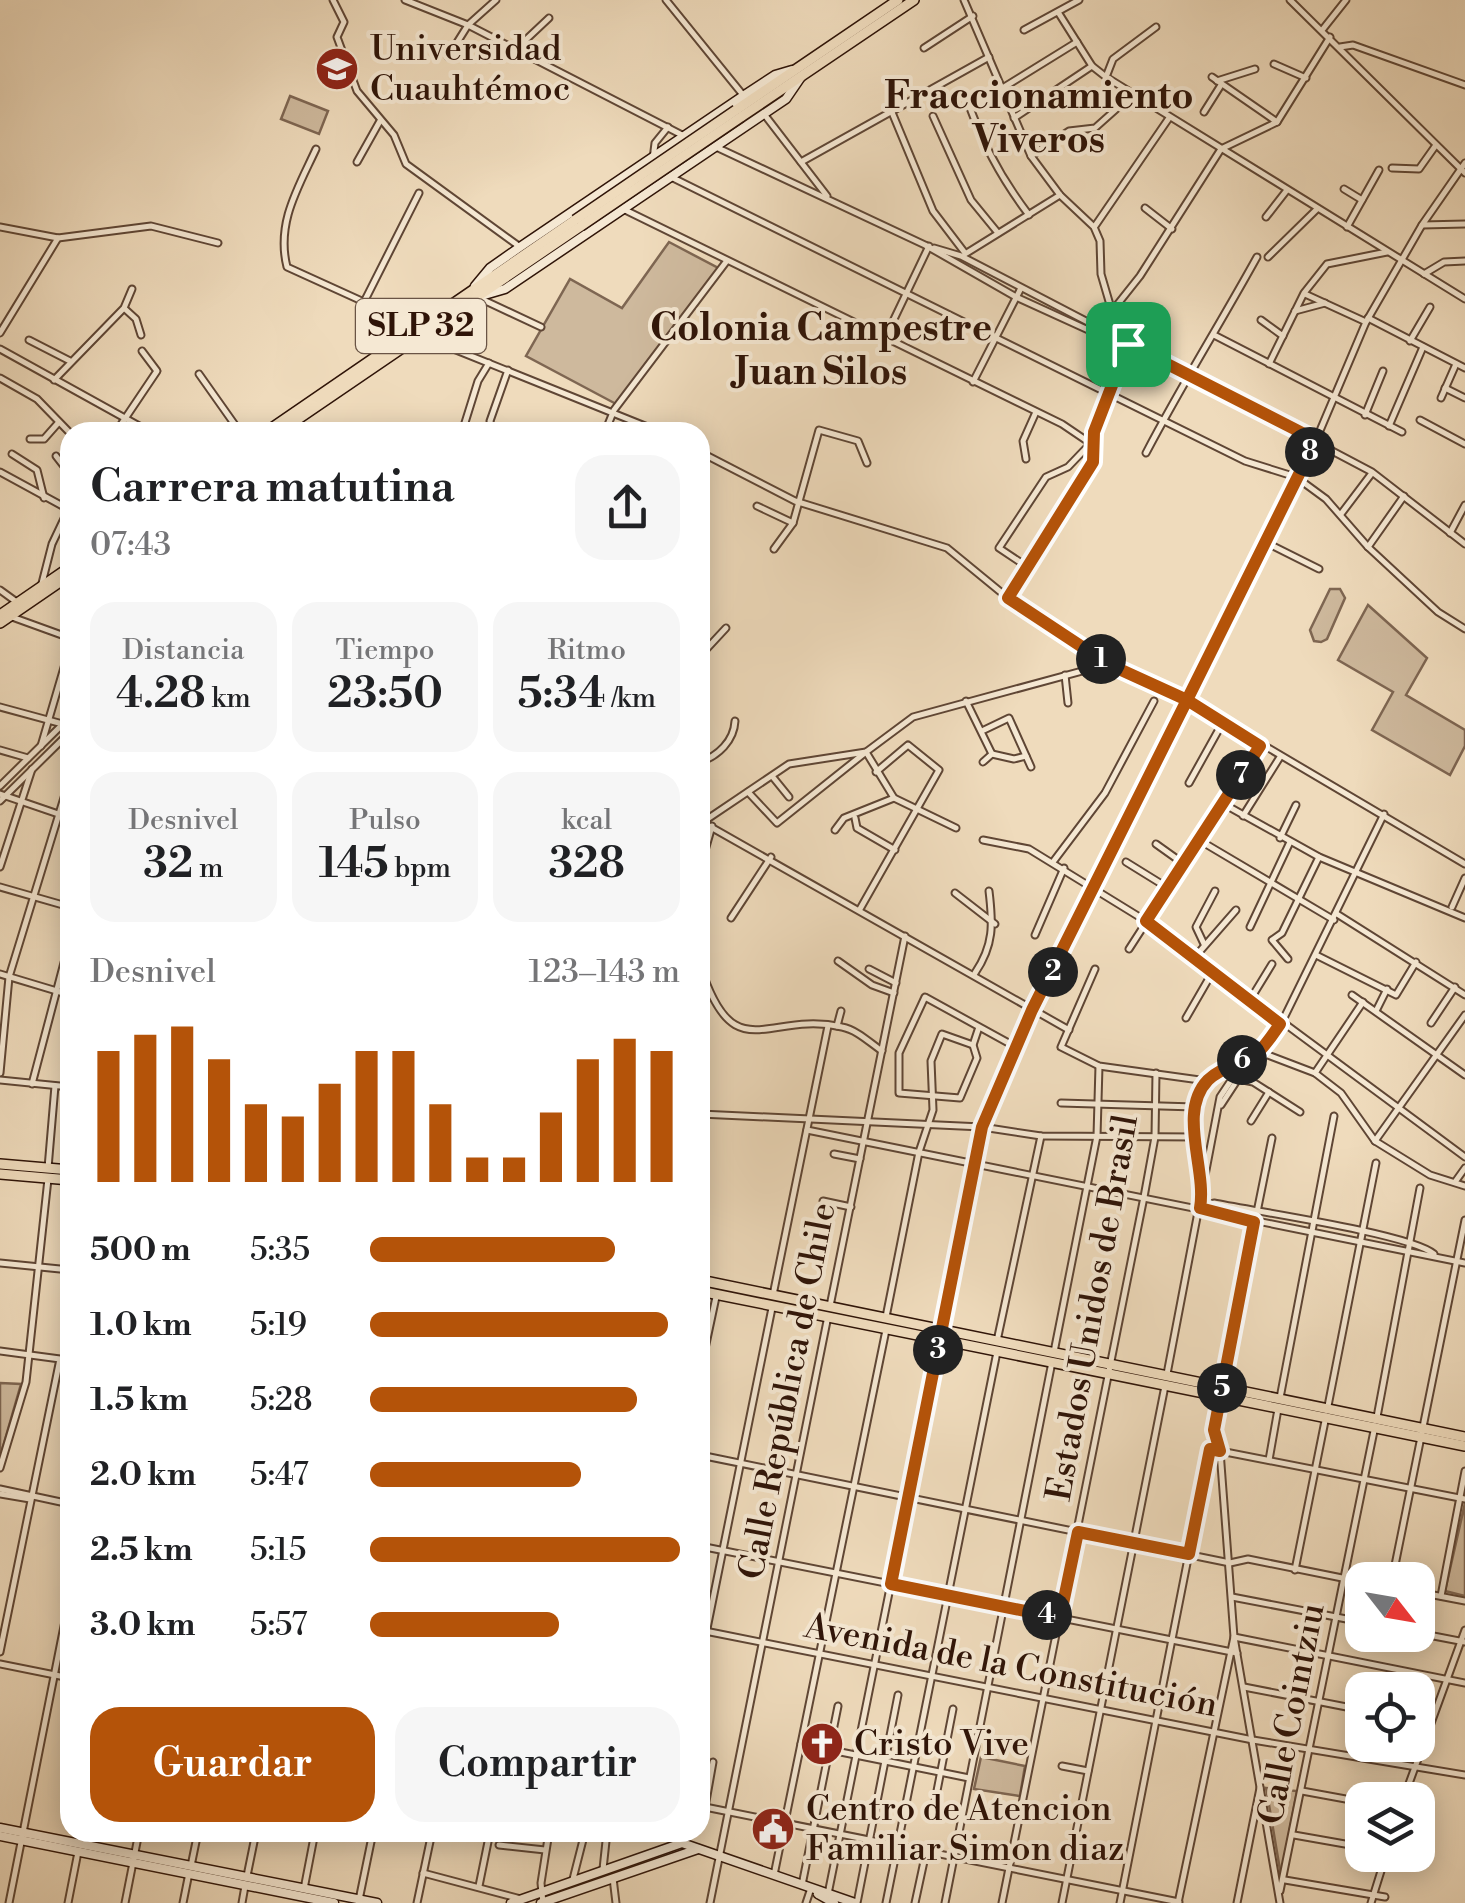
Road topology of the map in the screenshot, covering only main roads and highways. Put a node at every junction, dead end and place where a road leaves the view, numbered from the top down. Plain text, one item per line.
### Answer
1 (898, 0) edge
2 (914, 0) edge
3 (799, 73) junction
4 (473, 295) junction
5 (411, 338) junction
6 (281, 422) edge
7 (294, 422) edge
8 (60, 574) edge
9 (60, 581) edge
10 (3, 618) edge
11 (0, 1164) edge
12 (60, 1171) edge
13 (48, 1173) junction
14 (0, 1174) edge
15 (60, 1177) edge
16 (710, 1283) edge
17 (710, 1294) edge
18 (773, 1300) junction
19 (829, 1312) junction
20 (942, 1333) junction
21 (1424, 1433) junction
22 (1465, 1437) edge
23 (1465, 1446) edge
24 (0, 1828) edge
25 (0, 1836) edge
26 (22, 1836) junction
27 (698, 1849) junction
28 (819, 1895) edge
29 (303, 1896) edge
30 (359, 1901) edge
31 (334, 1903) edge
32 (377, 1903) edge
33 (511, 1903) edge
34 (542, 1903) edge
35 (856, 1903) edge

1 - 3 main road, SLP 32
2 - 3 main road, SLP 32
3 - 4 main road, SLP 32, bridge
3 - 4 main road
3 - 4 main road
4 - 5 main road, SLP 32
5 - 6 main road, SLP 32
5 - 7 main road, SLP 32
8 - 10 main road
9 - 10 main road
11 - 13 main road
12 - 13 main road
13 - 14 main road
13 - 15 main road
16 - 18 main road
17 - 18 main road
18 - 19 main road
19 - 20 main road
19 - 20 main road
20 - 21 main road
21 - 22 main road
21 - 23 main road
24 - 26 main road
25 - 26 main road
26 - 29 main road
27 - 28 main road
27 - 33 main road
27 - 34 main road
28 - 35 main road
29 - 30 main road
29 - 31 main road
30 - 32 main road

